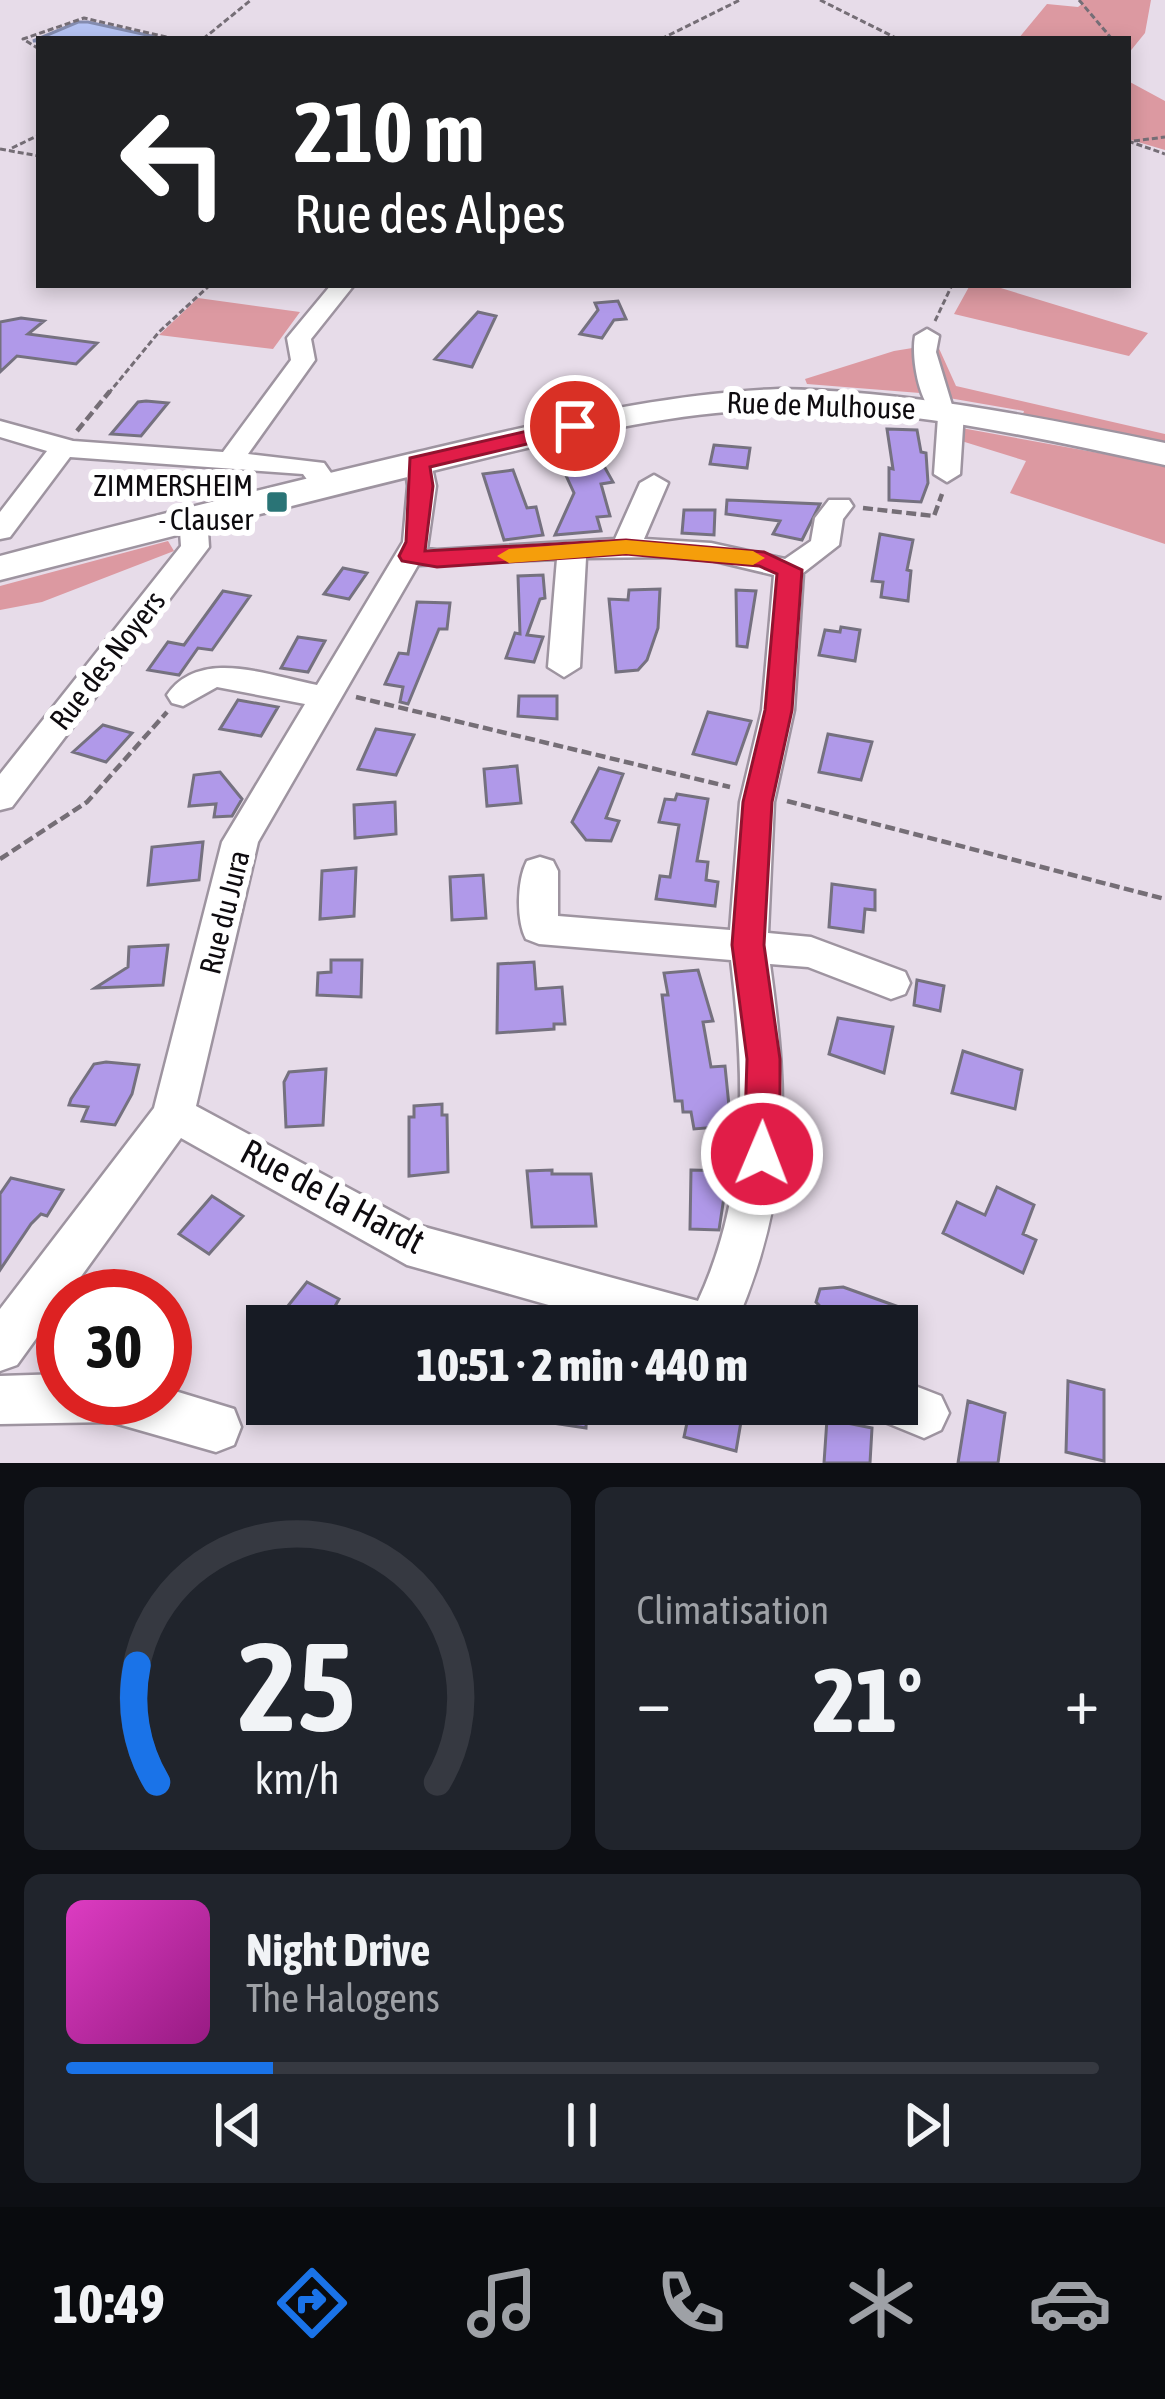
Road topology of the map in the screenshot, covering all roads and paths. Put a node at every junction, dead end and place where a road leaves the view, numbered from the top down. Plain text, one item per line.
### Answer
1 (251, 0) edge
2 (740, 0) edge
3 (820, 0) edge
4 (1078, 0) edge
5 (163, 36) edge
6 (206, 36) edge
7 (668, 36) edge
8 (892, 36) edge
9 (1109, 36) edge
10 (36, 48) edge
11 (36, 137) edge
12 (1165, 137) edge
13 (1131, 141) edge
14 (1131, 142) edge
15 (0, 148) edge
16 (8, 150) junction
17 (1165, 154) edge
18 (36, 155) edge
19 (207, 288) edge
20 (341, 288) edge
21 (951, 288) edge
22 (927, 336) joint
23 (946, 411) junction
24 (0, 429) edge
25 (64, 447) junction
26 (1165, 454) edge
27 (228, 463) junction
28 (418, 463) junction
29 (947, 474) joint
30 (324, 483) junction
31 (654, 483) dead end
32 (839, 506) joint
33 (194, 516) junction
34 (0, 531) edge
35 (626, 547) junction
36 (572, 552) junction
37 (411, 556) junction
38 (0, 568) edge
39 (790, 570) junction
40 (564, 667) dead end
41 (183, 694) joint
42 (325, 697) junction
43 (0, 798) edge
44 (0, 859) edge
45 (540, 871) dead end
46 (748, 945) junction
47 (891, 983) dead end
48 (173, 1114) junction
49 (631, 1305) edge
50 (718, 1305) edge
51 (0, 1348) edge
52 (0, 1400) edge
53 (216, 1427) dead end

1 - 6 path
2 - 7 path
3 - 8 path
4 - 9 path
5 - 10 path
11 - 16 path
12 - 13 path
14 - 17 path
15 - 16 path
16 - 18 path
19 - 25 path
20 - 27 street
21 - 22 path
22 - 23 street
23 - 26 main road, Rue de Mulhouse
23 - 28 main road, Rue de Mulhouse
23 - 29 street
24 - 25 street
25 - 27 street
25 - 34 street
27 - 30 street
28 - 30 main road, Rue de Mulhouse
28 - 37 street, Rue du Jura
29 - 32 path
30 - 33 main road, Rue de Mulhouse
31 - 35 street
32 - 39 street
33 - 38 main road, Rue de Mulhouse
33 - 43 street, Rue des Noyers
35 - 36 street
35 - 39 street
36 - 37 street
36 - 40 street
37 - 42 street, Rue du Jura
39 - 46 street
41 - 42 street
41 - 44 path
42 - 48 street, Rue du Jura
45 - 46 street
46 - 47 street
46 - 50 street
48 - 49 street, Rue de la Hardt
48 - 51 street, Rue du Jura
52 - 53 street

